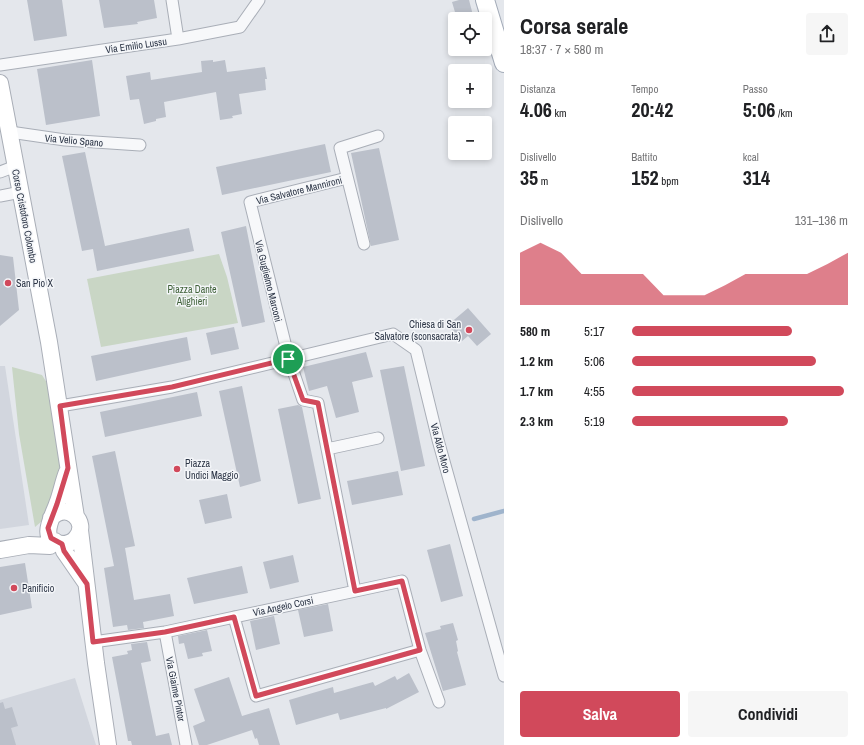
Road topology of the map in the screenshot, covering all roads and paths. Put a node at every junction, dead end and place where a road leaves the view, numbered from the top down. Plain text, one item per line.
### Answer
1 (172, 0) edge
2 (259, 0) edge
3 (485, 0) edge
4 (178, 39) junction
5 (504, 63) edge
6 (0, 65) edge
7 (0, 82) edge
8 (10, 132) junction
9 (378, 136) dead end
10 (140, 145) dead end
11 (16, 166) junction
12 (0, 172) edge
13 (347, 178) junction
14 (21, 192) junction
15 (0, 196) edge
16 (250, 202) joint
17 (364, 244) dead end
18 (288, 359) junction
19 (60, 406) junction
20 (378, 438) dead end
21 (327, 449) junction
22 (68, 468) junction
23 (50, 520) junction
24 (78, 524) junction
25 (58, 542) junction
26 (29, 545) junction
27 (0, 550) edge
28 (87, 584) junction
29 (355, 591) junction
30 (234, 617) junction
31 (165, 632) junction
32 (93, 642) junction
33 (420, 650) junction
34 (504, 676) edge
35 (438, 702) dead end
36 (108, 745) edge
37 (186, 745) edge

1 - 4 street
2 - 4 street, Via Emilio Lussu
3 - 5 main road
4 - 6 street, Via Emilio Lussu
7 - 8 street, Corso Cristoforo Colombo
8 - 10 street, Via Velio Spano
8 - 11 street, Corso Cristoforo Colombo
9 - 13 street
11 - 12 street
11 - 14 street, Corso Cristoforo Colombo
13 - 16 street, Via Salvatore Mannironi
13 - 17 street
14 - 15 street
14 - 19 street, Corso Cristoforo Colombo
16 - 18 street, Via Guglielmo Marconi
18 - 19 street, Via Aldo Moro
18 - 21 street, Via Guglielmo Marconi
18 - 34 street, Via Aldo Moro
19 - 22 street, Corso Cristoforo Colombo
20 - 21 street
21 - 29 street
22 - 23 street, Corso Cristoforo Colombo
22 - 24 street, Corso Cristoforo Colombo
23 - 24 street
23 - 25 street
23 - 26 street
24 - 25 street
24 - 28 street, Corso Cristoforo Colombo
25 - 26 street
25 - 28 street, Corso Cristoforo Colombo
26 - 27 street
28 - 32 street, Corso Cristoforo Colombo
29 - 30 street, Via Angelo Corsi
29 - 33 street, Via Angelo Corsi
30 - 31 street, Via Angelo Corsi
30 - 33 street
31 - 32 street, Via Angelo Corsi
31 - 37 street, Via Giaime Pintor
32 - 36 street, Corso Cristoforo Colombo
33 - 35 street

